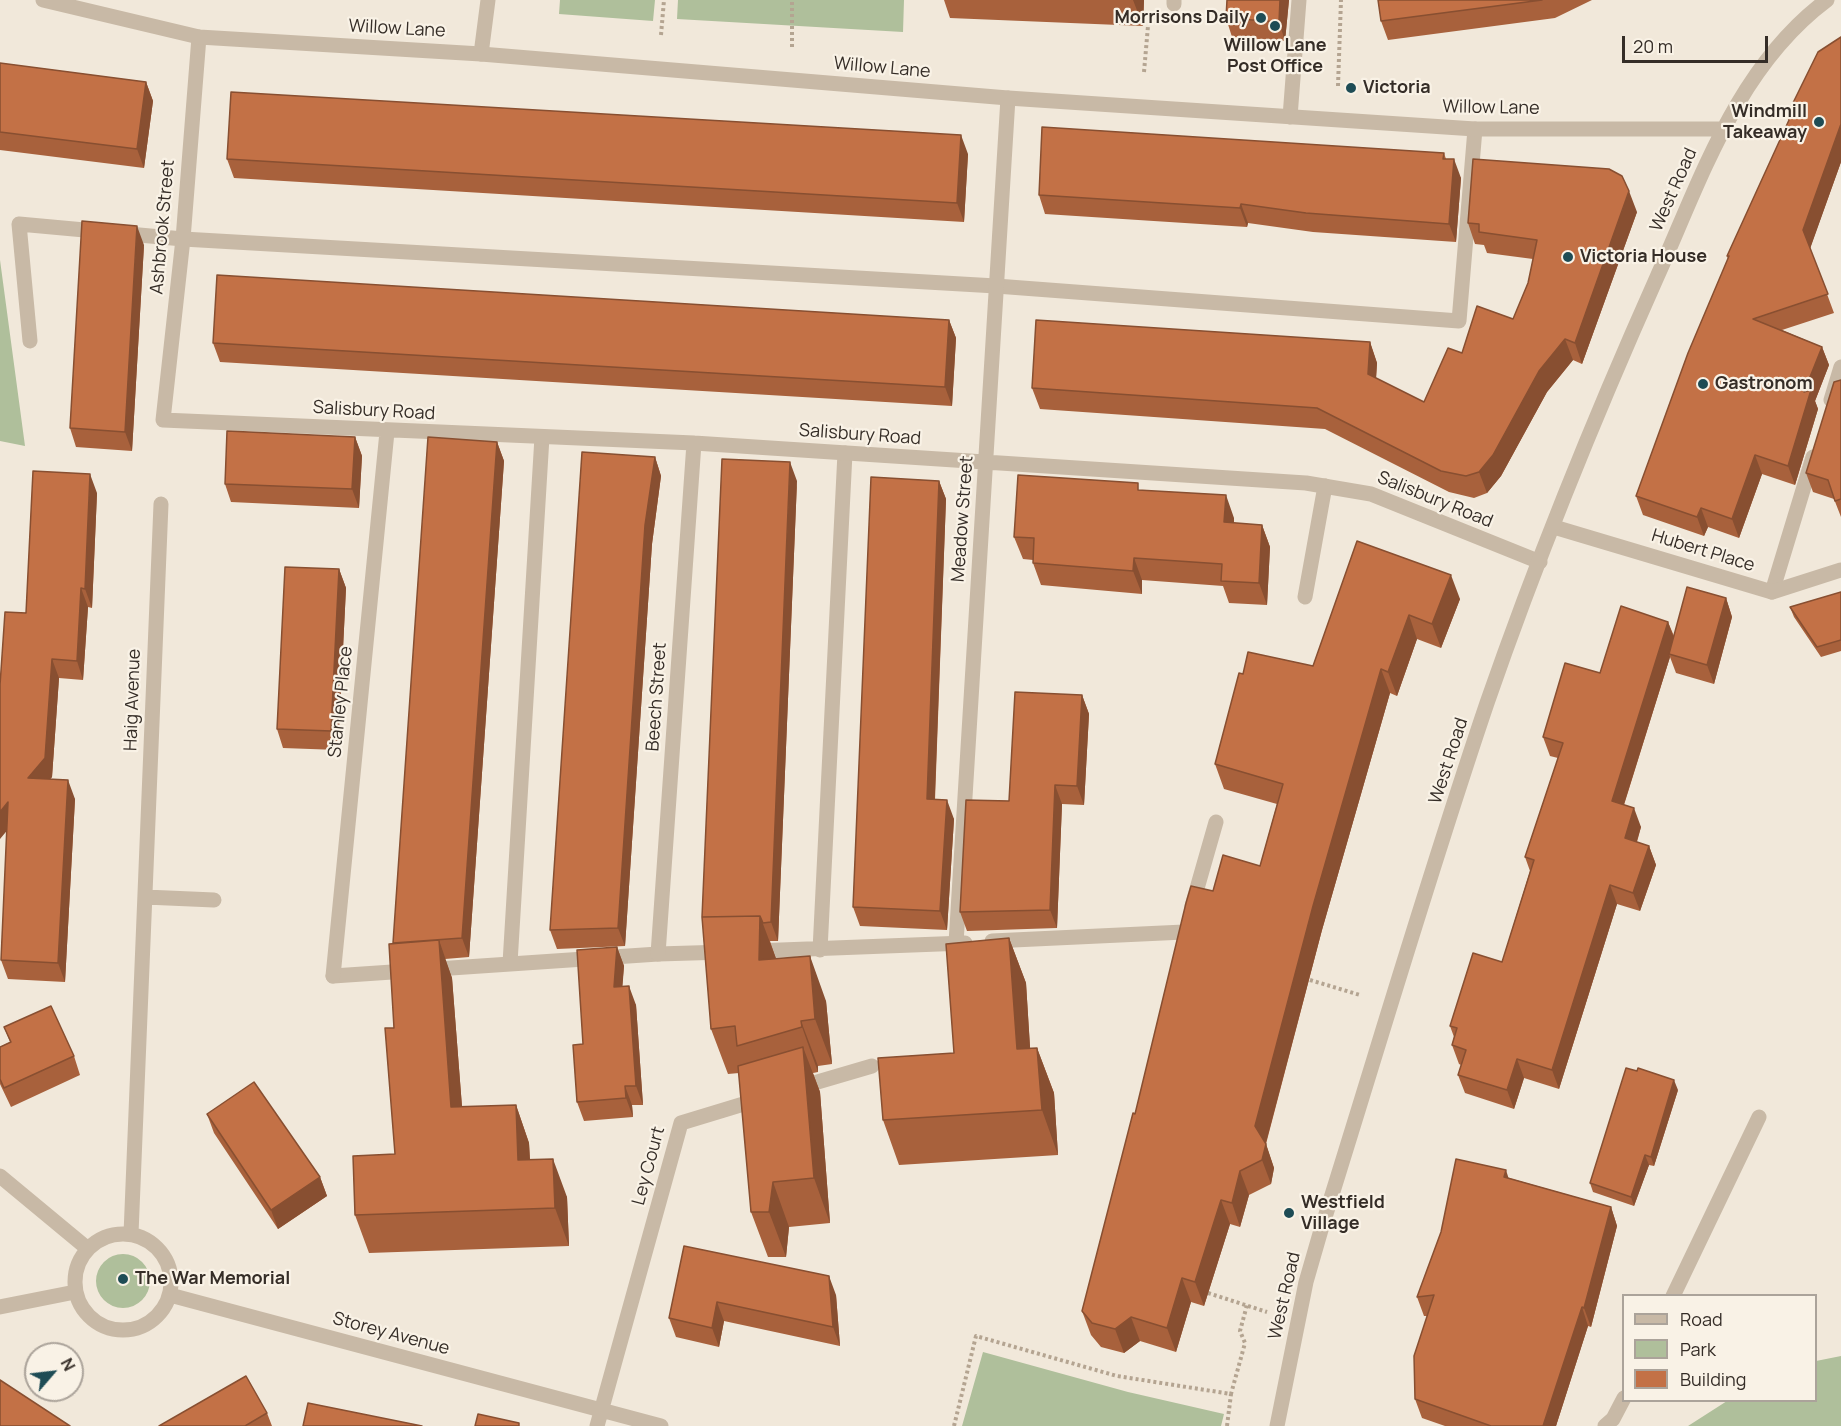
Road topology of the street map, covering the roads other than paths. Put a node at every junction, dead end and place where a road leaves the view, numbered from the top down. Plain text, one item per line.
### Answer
1 (43, 0) edge
2 (488, 0) edge
3 (1299, 0) edge
4 (1827, 0) edge
5 (199, 37) junction
6 (481, 54) junction
7 (1008, 98) junction
8 (1290, 117) junction
9 (1475, 129) junction
10 (1723, 129) junction
11 (183, 239) junction
12 (996, 286) junction
13 (30, 341) dead end
14 (1841, 367) edge
15 (1827, 412) edge
16 (163, 420) joint
17 (387, 432) junction
18 (542, 437) junction
19 (694, 443) junction
20 (1817, 446) edge
21 (845, 453) junction
22 (986, 462) junction
23 (1325, 486) junction
24 (161, 504) dead end
25 (1554, 527) junction
26 (1540, 562) junction
27 (1841, 570) edge
28 (1772, 592) junction
29 (1305, 597) dead end
30 (1216, 822) dead end
31 (145, 897) junction
32 (214, 900) dead end
33 (956, 943) junction
34 (819, 950) junction
35 (658, 954) junction
36 (510, 963) junction
37 (872, 1066) dead end
38 (1759, 1117) dead end
39 (0, 1176) edge
40 (130, 1234) junction
41 (88, 1249) junction
42 (75, 1292) junction
43 (1674, 1294) edge
44 (170, 1295) junction
45 (0, 1307) edge
46 (1622, 1400) edge
47 (599, 1419) edge
48 (661, 1426) edge
49 (1277, 1426) edge
50 (1605, 1426) edge

1 - 5 street, Willow Lane
2 - 6 street
3 - 8 street
4 - 10 street, West Road
5 - 6 street, Willow Lane
5 - 11 street, Ashbrook Street
6 - 7 street, Willow Lane
7 - 8 street, Willow Lane
7 - 12 street, Meadow Street
8 - 9 street, Willow Lane
9 - 10 street, Willow Lane
9 - 12 street
10 - 25 street, West Road
11 - 12 street
11 - 13 street
11 - 16 street, Ashbrook Street
12 - 22 street, Meadow Street
14 - 15 street
16 - 17 street, Salisbury Road
17 - 18 street, Salisbury Road
17 - 36 street, Stanley Place
18 - 19 street, Salisbury Road
18 - 36 street
19 - 21 street, Salisbury Road
19 - 35 street, Beech Street
20 - 28 street
21 - 22 street, Salisbury Road
21 - 34 street
22 - 23 street, Salisbury Road
22 - 33 street, Meadow Street
23 - 26 street, Salisbury Road
23 - 29 street
24 - 31 street, Haig Avenue
25 - 26 street, West Road
25 - 28 street, Hubert Place
26 - 49 street, West Road
27 - 28 street, Hubert Place
30 - 33 street
31 - 32 street
31 - 40 street, Haig Avenue
33 - 34 street
34 - 35 street
35 - 36 street
37 - 47 street, Ley Court
38 - 43 street
39 - 41 street
40 - 41 street
40 - 44 street
41 - 42 street
42 - 44 street
42 - 45 street
44 - 47 street, Storey Avenue
46 - 50 street
47 - 48 street, Storey Avenue

